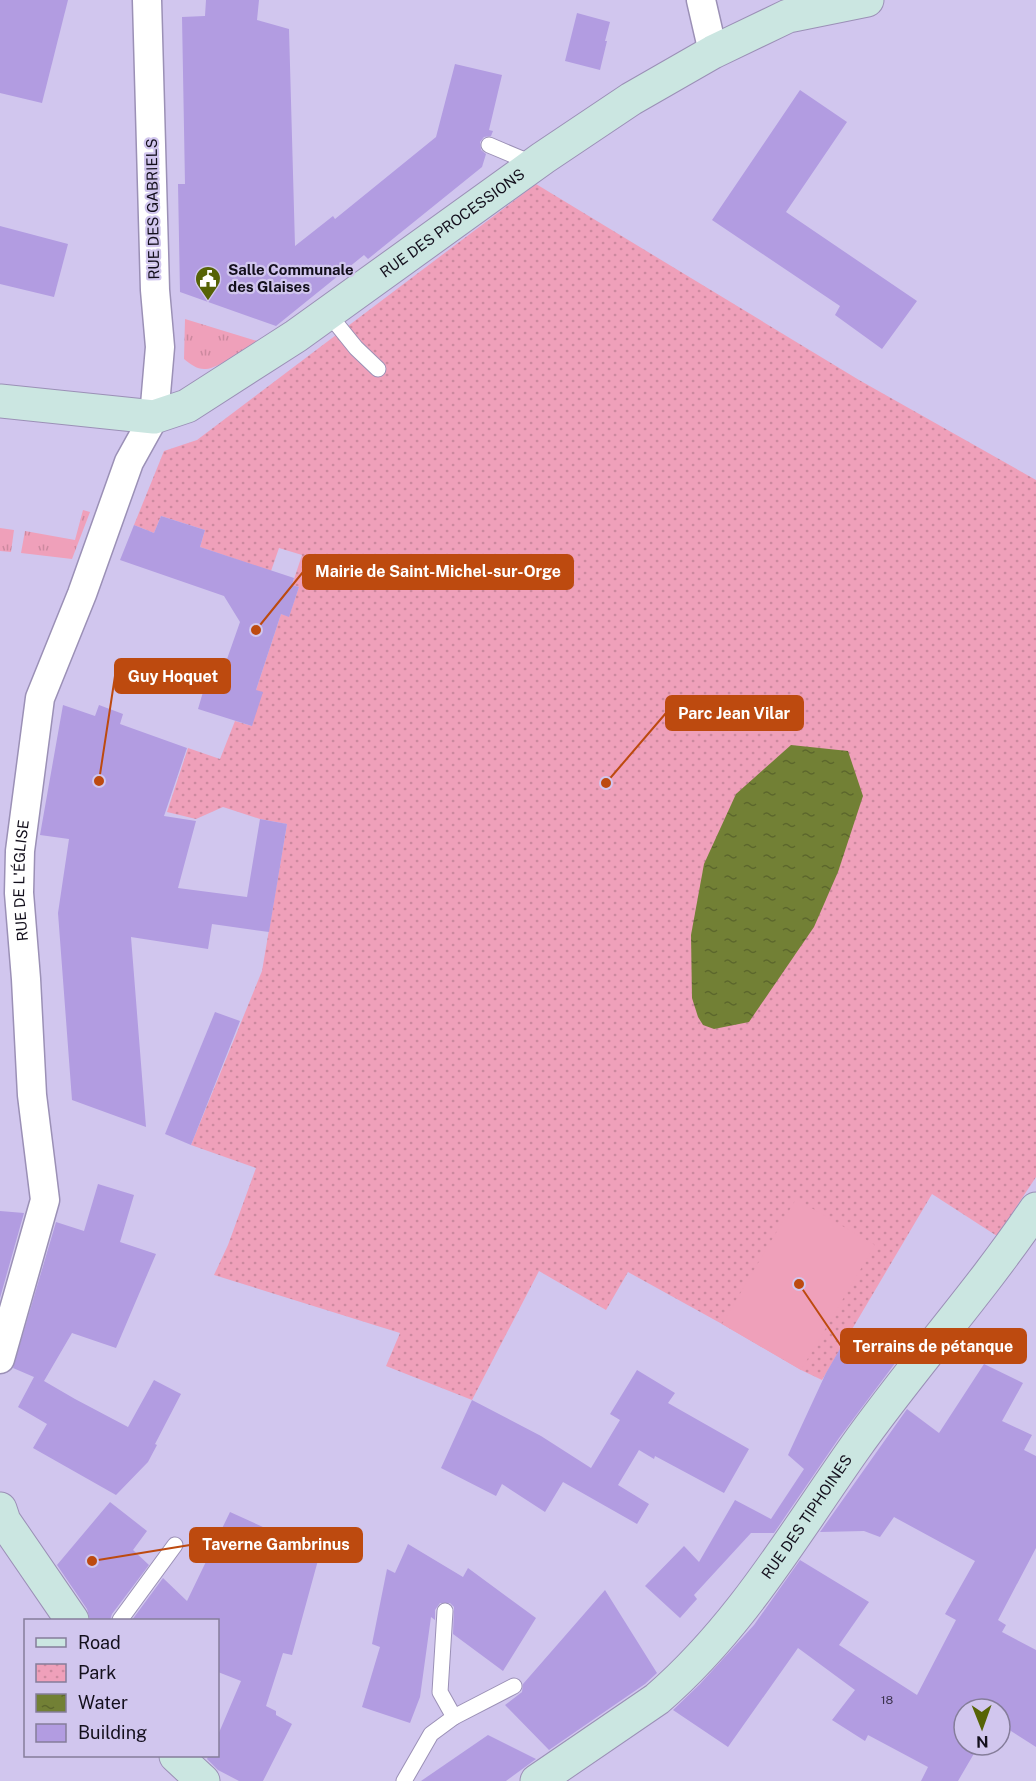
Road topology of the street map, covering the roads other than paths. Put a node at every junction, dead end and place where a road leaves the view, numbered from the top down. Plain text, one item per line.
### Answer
1 (147, 0) edge
2 (701, 0) edge
3 (867, 0) edge
4 (713, 52) junction
5 (489, 145) dead end
6 (534, 164) junction
7 (327, 312) junction
8 (378, 369) dead end
9 (0, 401) edge
10 (154, 417) junction
11 (1034, 1216) edge
12 (0, 1359) edge
13 (0, 1509) edge
14 (175, 1545) dead end
15 (445, 1611) dead end
16 (71, 1619) edge
17 (121, 1619) edge
18 (514, 1686) dead end
19 (454, 1717) junction
20 (178, 1757) edge
21 (203, 1781) edge
22 (404, 1781) edge
23 (537, 1781) edge

1 - 10 street, RUE DES GABRIELS
2 - 4 street
3 - 4 street, RUE DES PROCESSIONS
4 - 6 street, RUE DES PROCESSIONS
5 - 6 lane
6 - 7 street, RUE DES PROCESSIONS
7 - 8 lane
7 - 10 street, RUE DES PROCESSIONS
9 - 10 street, RUE DES PROCESSIONS
10 - 12 street, RUE DE L'ÉGLISE
11 - 23 street, RUE DES TIPHOINES
13 - 16 street
14 - 17 lane
15 - 19 lane
18 - 19 lane
19 - 22 lane
20 - 21 street

